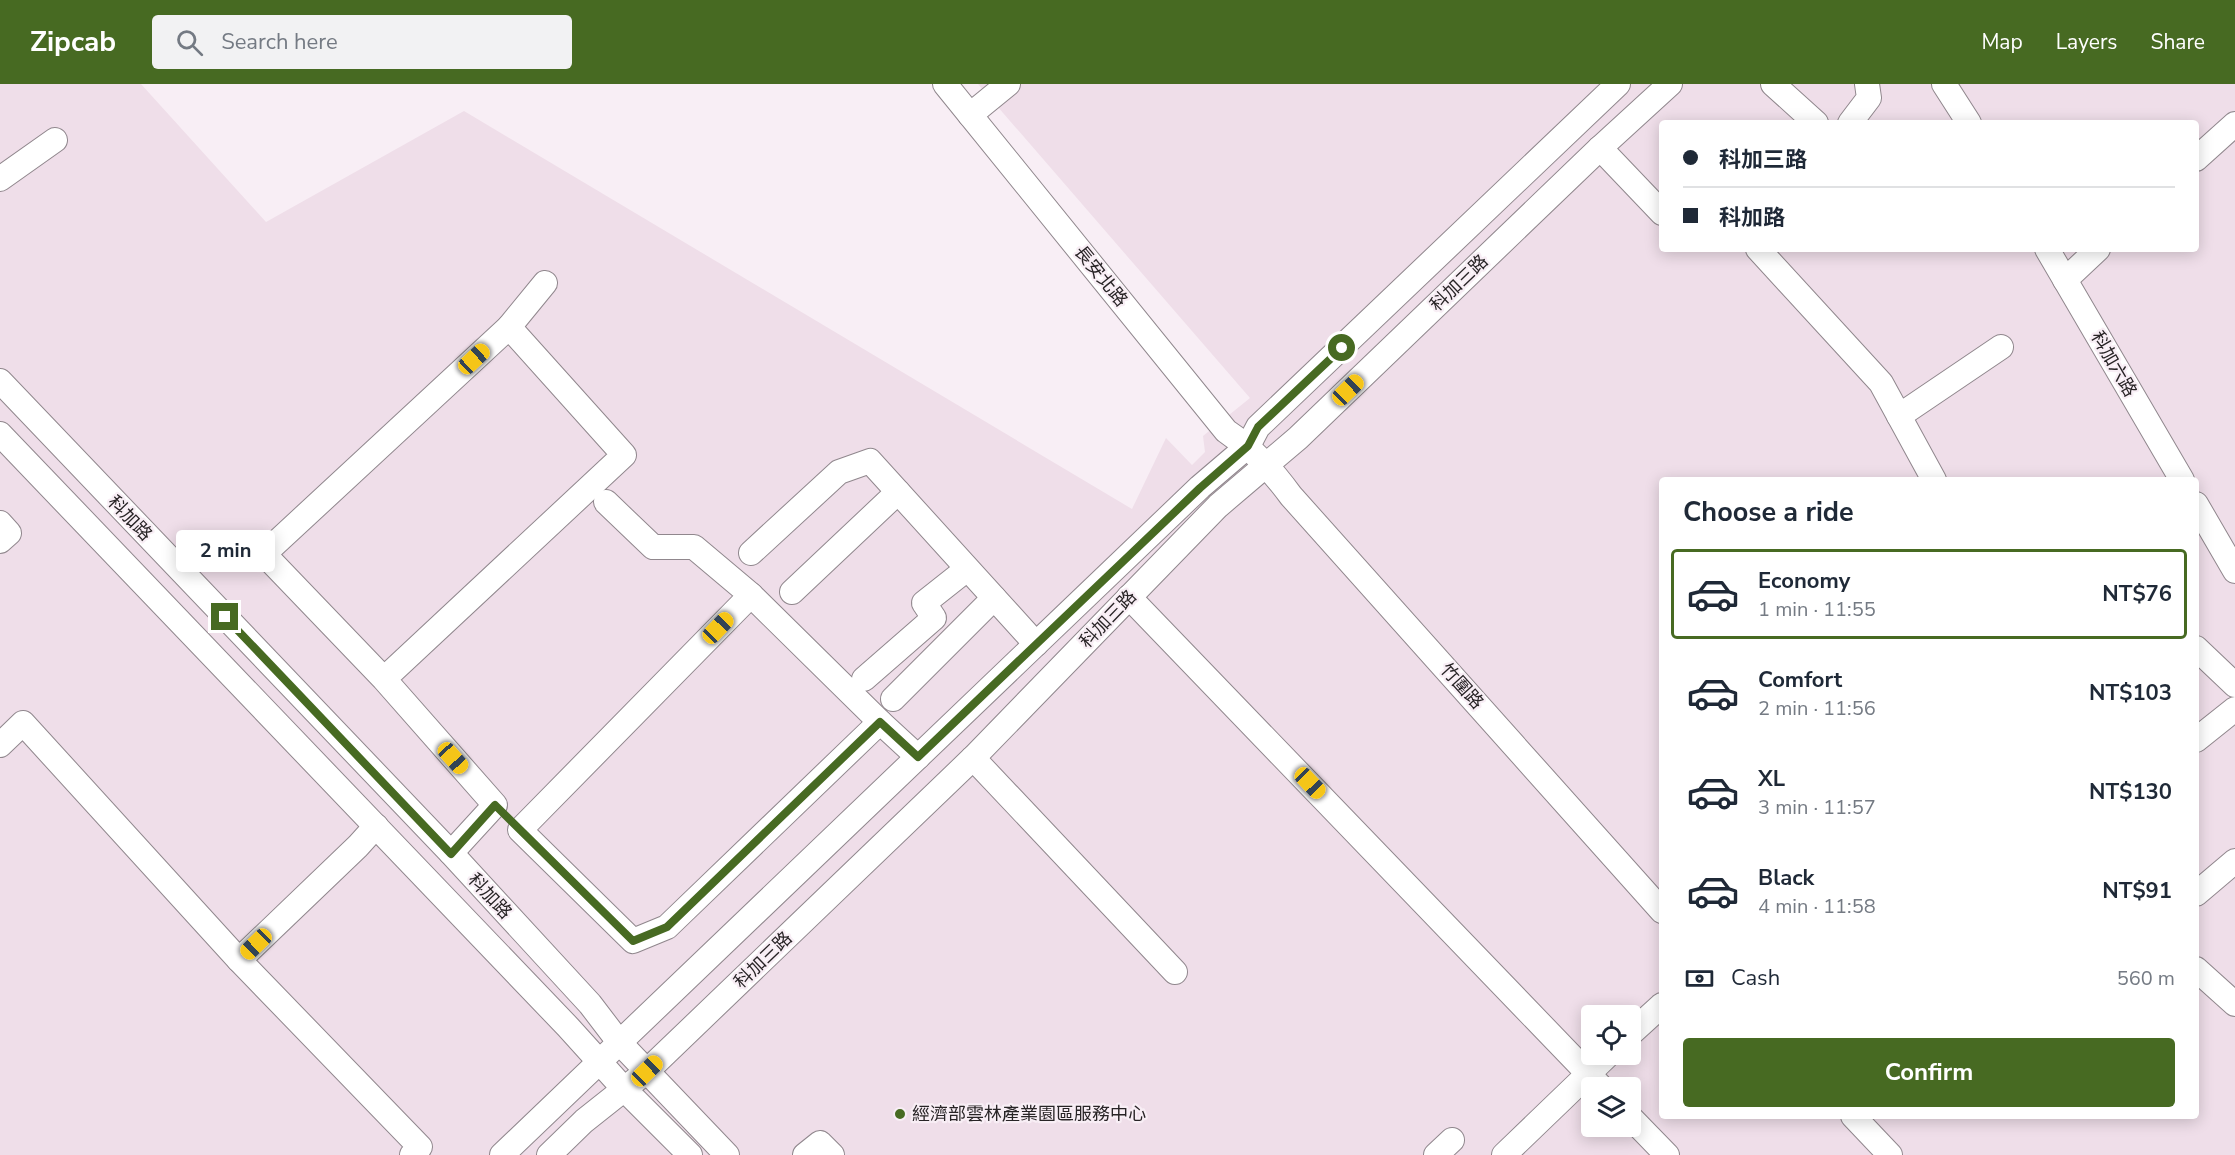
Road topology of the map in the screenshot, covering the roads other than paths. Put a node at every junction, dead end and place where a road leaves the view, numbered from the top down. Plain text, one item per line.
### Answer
1 (945, 84) edge
2 (1008, 84) edge
3 (1618, 84) edge
4 (1670, 84) edge
5 (1867, 84) edge
6 (1944, 84) edge
7 (1790, 88) edge
8 (970, 115) junction
9 (1814, 120) edge
10 (1852, 120) edge
11 (1967, 120) edge
12 (2235, 124) edge
13 (55, 140) dead end
14 (1600, 148) junction
15 (2199, 156) edge
16 (0, 179) edge
17 (1659, 210) edge
18 (1761, 252) edge
19 (2049, 252) edge
20 (2095, 252) edge
21 (2065, 280) junction
22 (545, 284) dead end
23 (509, 327) junction
24 (2001, 347) dead end
25 (0, 381) edge
26 (1899, 416) junction
27 (0, 434) edge
28 (1259, 458) junction
29 (1932, 477) edge
30 (2180, 477) edge
31 (898, 492) junction
32 (606, 502) dead end
33 (2199, 509) edge
34 (0, 523) edge
35 (0, 541) edge
36 (751, 552) dead end
37 (967, 568) junction
38 (2235, 571) edge
39 (792, 592) dead end
40 (750, 595) junction
41 (1130, 597) junction
42 (994, 598) junction
43 (1036, 644) junction
44 (2199, 651) edge
45 (384, 679) junction
46 (864, 679) dead end
47 (2235, 685) edge
48 (893, 699) dead end
49 (2235, 709) edge
50 (880, 722) junction
51 (2199, 738) edge
52 (0, 745) edge
53 (918, 757) junction
54 (973, 758) junction
55 (495, 805) junction
56 (376, 826) junction
57 (520, 830) junction
58 (451, 854) junction
59 (2235, 861) edge
60 (2199, 891) edge
61 (1659, 908) edge
62 (239, 960) junction
63 (1175, 972) dead end
64 (2199, 972) edge
65 (2235, 1004) edge
66 (1659, 1008) edge
67 (1641, 1024) edge
68 (619, 1042) junction
69 (599, 1061) junction
70 (647, 1071) junction
71 (1593, 1077) edge
72 (624, 1089) junction
73 (1581, 1092) edge
74 (1856, 1119) edge
75 (1641, 1129) edge
76 (412, 1155) edge
77 (502, 1155) edge
78 (549, 1155) edge
79 (690, 1155) edge
80 (727, 1155) edge
81 (805, 1155) edge
82 (832, 1155) edge
83 (1504, 1155) edge
84 (1666, 1155) edge
85 (1890, 1155) edge

1 - 8 street, 長安北路
2 - 8 street
3 - 28 street, 科加三路
4 - 14 street, 科加三路
5 - 10 street
6 - 11 street
7 - 9 street
8 - 28 street, 長安北路
12 - 15 street
13 - 16 street
14 - 17 street
14 - 28 street, 科加三路
18 - 26 street
19 - 21 street, 科加六路
20 - 21 street
21 - 30 street, 科加六路
22 - 23 street
23 - 45 street
23 - 45 street
24 - 26 street
25 - 58 street, 科加路
26 - 29 street
27 - 56 street, 科加路
28 - 41 street, 科加三路
28 - 43 street, 科加三路
28 - 61 street, 竹圍路
31 - 36 street
31 - 37 street
31 - 39 street
32 - 40 street
33 - 38 street
34 - 35 street
37 - 42 street
37 - 46 street
40 - 50 street
40 - 57 street
41 - 54 street, 科加三路
41 - 71 street
42 - 43 street
42 - 48 street
43 - 53 street, 科加三路
44 - 47 street
45 - 55 street
49 - 51 street
50 - 53 street
50 - 57 street
52 - 62 street
53 - 68 street, 科加三路
54 - 63 street
54 - 70 street, 科加三路
55 - 57 street
55 - 58 street
56 - 62 street
56 - 69 street, 科加路
58 - 68 street, 科加路
59 - 60 street
62 - 76 street
64 - 65 street
66 - 67 street
68 - 69 street, 科加三路
68 - 70 street, 科加路
69 - 72 street, 科加路
69 - 77 street, 科加三路
70 - 72 street, 科加三路
70 - 80 street, 科加路
72 - 78 street, 科加三路
72 - 79 street, 科加路
73 - 83 street
74 - 85 street
75 - 84 street
81 - 82 street

